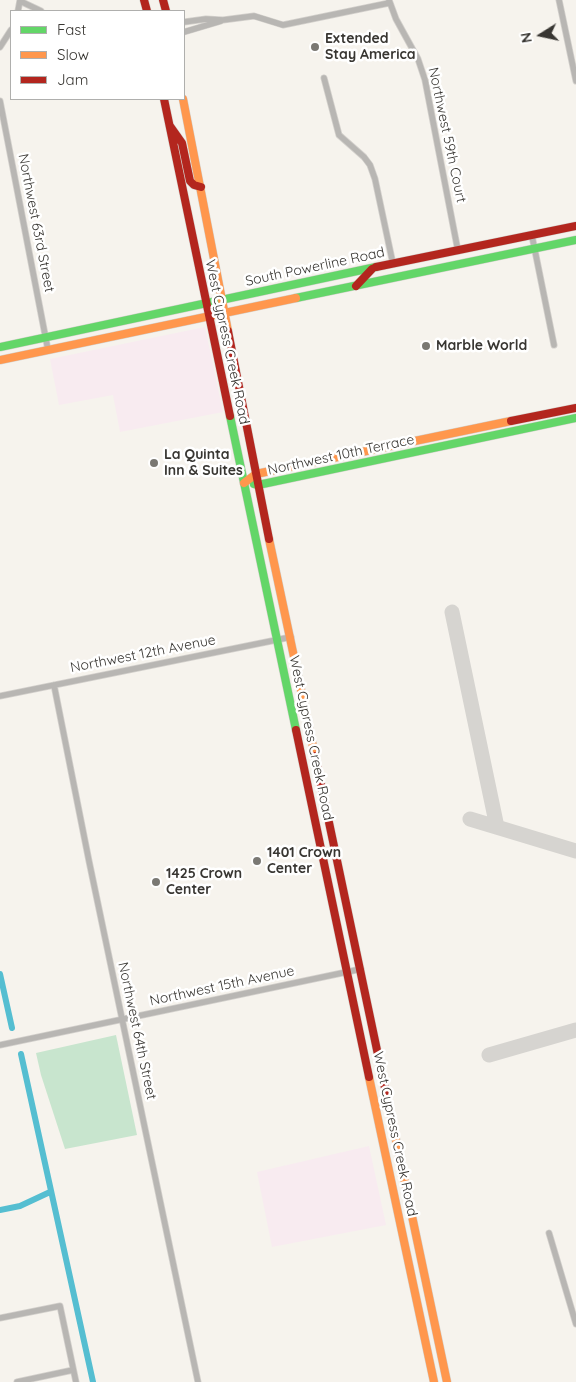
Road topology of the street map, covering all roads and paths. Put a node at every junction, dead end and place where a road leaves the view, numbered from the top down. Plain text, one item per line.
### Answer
1 (20, 0) edge
2 (559, 0) edge
3 (389, 1) edge
4 (39, 10) edge
5 (223, 20) junction
6 (185, 22) edge
7 (185, 32) edge
8 (10, 34) edge
9 (0, 47) edge
10 (324, 78) dead end
11 (576, 82) edge
12 (164, 100) edge
13 (183, 100) edge
14 (0, 101) edge
15 (169, 125) junction
16 (201, 188) junction
17 (576, 226) edge
18 (532, 236) junction
19 (576, 240) edge
20 (534, 249) junction
21 (458, 251) junction
22 (473, 261) junction
23 (393, 264) junction
24 (446, 267) junction
25 (374, 268) junction
26 (356, 286) junction
27 (222, 299) junction
28 (206, 302) junction
29 (224, 314) junction
30 (209, 318) junction
31 (46, 337) junction
32 (554, 344) dead end
33 (0, 347) edge
34 (48, 350) junction
35 (0, 360) edge
36 (576, 408) edge
37 (576, 418) edge
38 (395, 447) junction
39 (397, 456) junction
40 (256, 474) junction
41 (244, 483) junction
42 (258, 484) junction
43 (291, 637) junction
44 (278, 640) junction
45 (54, 685) junction
46 (0, 696) edge
47 (322, 850) junction
48 (339, 867) junction
49 (361, 969) junction
50 (348, 972) junction
51 (122, 1020) junction
52 (0, 1045) edge
53 (550, 1233) dead end
54 (0, 1318) edge
55 (576, 1324) edge
56 (74, 1370) junction
57 (17, 1382) edge
58 (76, 1382) edge
59 (198, 1382) edge
60 (434, 1382) edge
61 (448, 1382) edge

1 - 4 street
2 - 11 street
3 - 5 street
3 - 21 street, Northwest 59th Court
5 - 6 street
5 - 7 street
8 - 9 street
10 - 23 street
12 - 15 main road, West Cypress Creek Road
13 - 16 main road, West Cypress Creek Road
14 - 31 street, Northwest 63rd Street
15 - 16 main road
15 - 28 main road, West Cypress Creek Road
16 - 27 main road, West Cypress Creek Road
17 - 18 main road, South Powerline Road
18 - 20 street
18 - 21 main road, South Powerline Road
19 - 20 main road, South Powerline Road
20 - 22 main road, South Powerline Road
20 - 32 street
21 - 22 main road
21 - 23 main road, South Powerline Road
21 - 24 main road
22 - 24 main road, South Powerline Road
23 - 25 main road, South Powerline Road
24 - 26 main road, South Powerline Road
25 - 26 main road
25 - 27 main road, South Powerline Road
26 - 29 main road, South Powerline Road
27 - 28 main road, South Powerline Road
27 - 29 main road, West Cypress Creek Road
28 - 30 main road, West Cypress Creek Road
28 - 31 main road, South Powerline Road
29 - 30 main road, South Powerline Road
29 - 40 main road, West Cypress Creek Road
30 - 34 main road, South Powerline Road
30 - 41 main road, West Cypress Creek Road
31 - 33 main road, South Powerline Road
31 - 34 street, Northwest 63rd Street
34 - 35 main road, South Powerline Road
36 - 38 main road, Northwest 10th Terrace
37 - 39 main road, Northwest 10th Terrace
38 - 39 main road
38 - 40 main road, Northwest 10th Terrace
39 - 42 main road, Northwest 10th Terrace
40 - 41 main road, Northwest 10th Terrace
40 - 42 main road, West Cypress Creek Road
41 - 42 main road, Northwest 10th Terrace
41 - 44 main road, West Cypress Creek Road
42 - 43 main road, West Cypress Creek Road
43 - 44 street, Northwest 12th Avenue
43 - 48 main road, West Cypress Creek Road
44 - 45 street, Northwest 12th Avenue
44 - 47 main road, West Cypress Creek Road
45 - 46 street, Northwest 12th Avenue
45 - 51 street, Northwest 64th Street
47 - 48 main road
47 - 50 main road, West Cypress Creek Road
48 - 49 main road, West Cypress Creek Road
49 - 50 street, Northwest 15th Avenue
49 - 61 main road, West Cypress Creek Road
50 - 51 street, Northwest 15th Avenue
50 - 60 main road, West Cypress Creek Road
51 - 52 street, Northwest 15th Avenue
51 - 59 street, Northwest 64th Street
53 - 55 street
54 - 56 street
56 - 57 street
56 - 58 street

